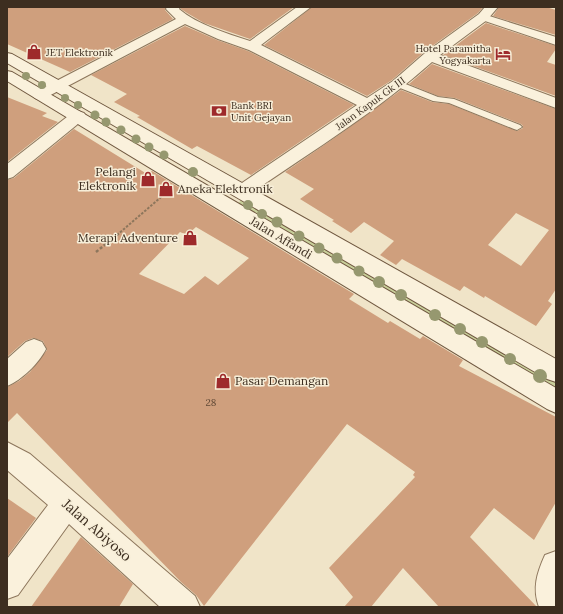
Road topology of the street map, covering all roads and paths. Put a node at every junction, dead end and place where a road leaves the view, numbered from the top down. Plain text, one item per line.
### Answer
1 (174, 7) edge
2 (305, 7) edge
3 (487, 12) edge
4 (186, 19) junction
5 (556, 41) edge
6 (254, 47) junction
7 (430, 56) junction
8 (7, 57) edge
9 (7, 74) edge
10 (398, 84) junction
11 (58, 85) junction
12 (40, 94) junction
13 (556, 103) edge
14 (369, 105) junction
15 (78, 116) junction
16 (517, 127) dead end
17 (7, 173) edge
18 (183, 179) junction
19 (242, 191) junction
20 (224, 204) junction
21 (96, 252) dead end
22 (34, 348) dead end
23 (556, 371) edge
24 (7, 375) edge
25 (556, 401) edge
26 (7, 455) edge
27 (67, 503) junction
28 (556, 566) edge
29 (7, 584) edge
30 (184, 607) edge
31 (555, 607) edge

1 - 4 street
2 - 6 street
3 - 5 street
3 - 7 street, Jalan Kapuk Gk III
4 - 6 street
4 - 11 street
6 - 14 street
7 - 10 street, Jalan Kapuk Gk III
7 - 13 street
8 - 11 street, Jalan Affandi
9 - 12 street, Jalan Affandi
10 - 14 street, Jalan Kapuk Gk III
10 - 16 lane
11 - 12 street
11 - 19 street, Jalan Affandi
12 - 15 street, Jalan Affandi
14 - 19 street, Jalan Kapuk Gk III
15 - 17 street
15 - 18 street, Jalan Affandi
18 - 20 street, Jalan Affandi
18 - 21 path
19 - 20 street, Jalan Kapuk Gk III
19 - 23 street, Jalan Affandi
20 - 25 street, Jalan Affandi
22 - 24 street
26 - 27 street, Jalan Abiyoso
27 - 29 street
27 - 30 street, Jalan Abiyoso
28 - 31 street

